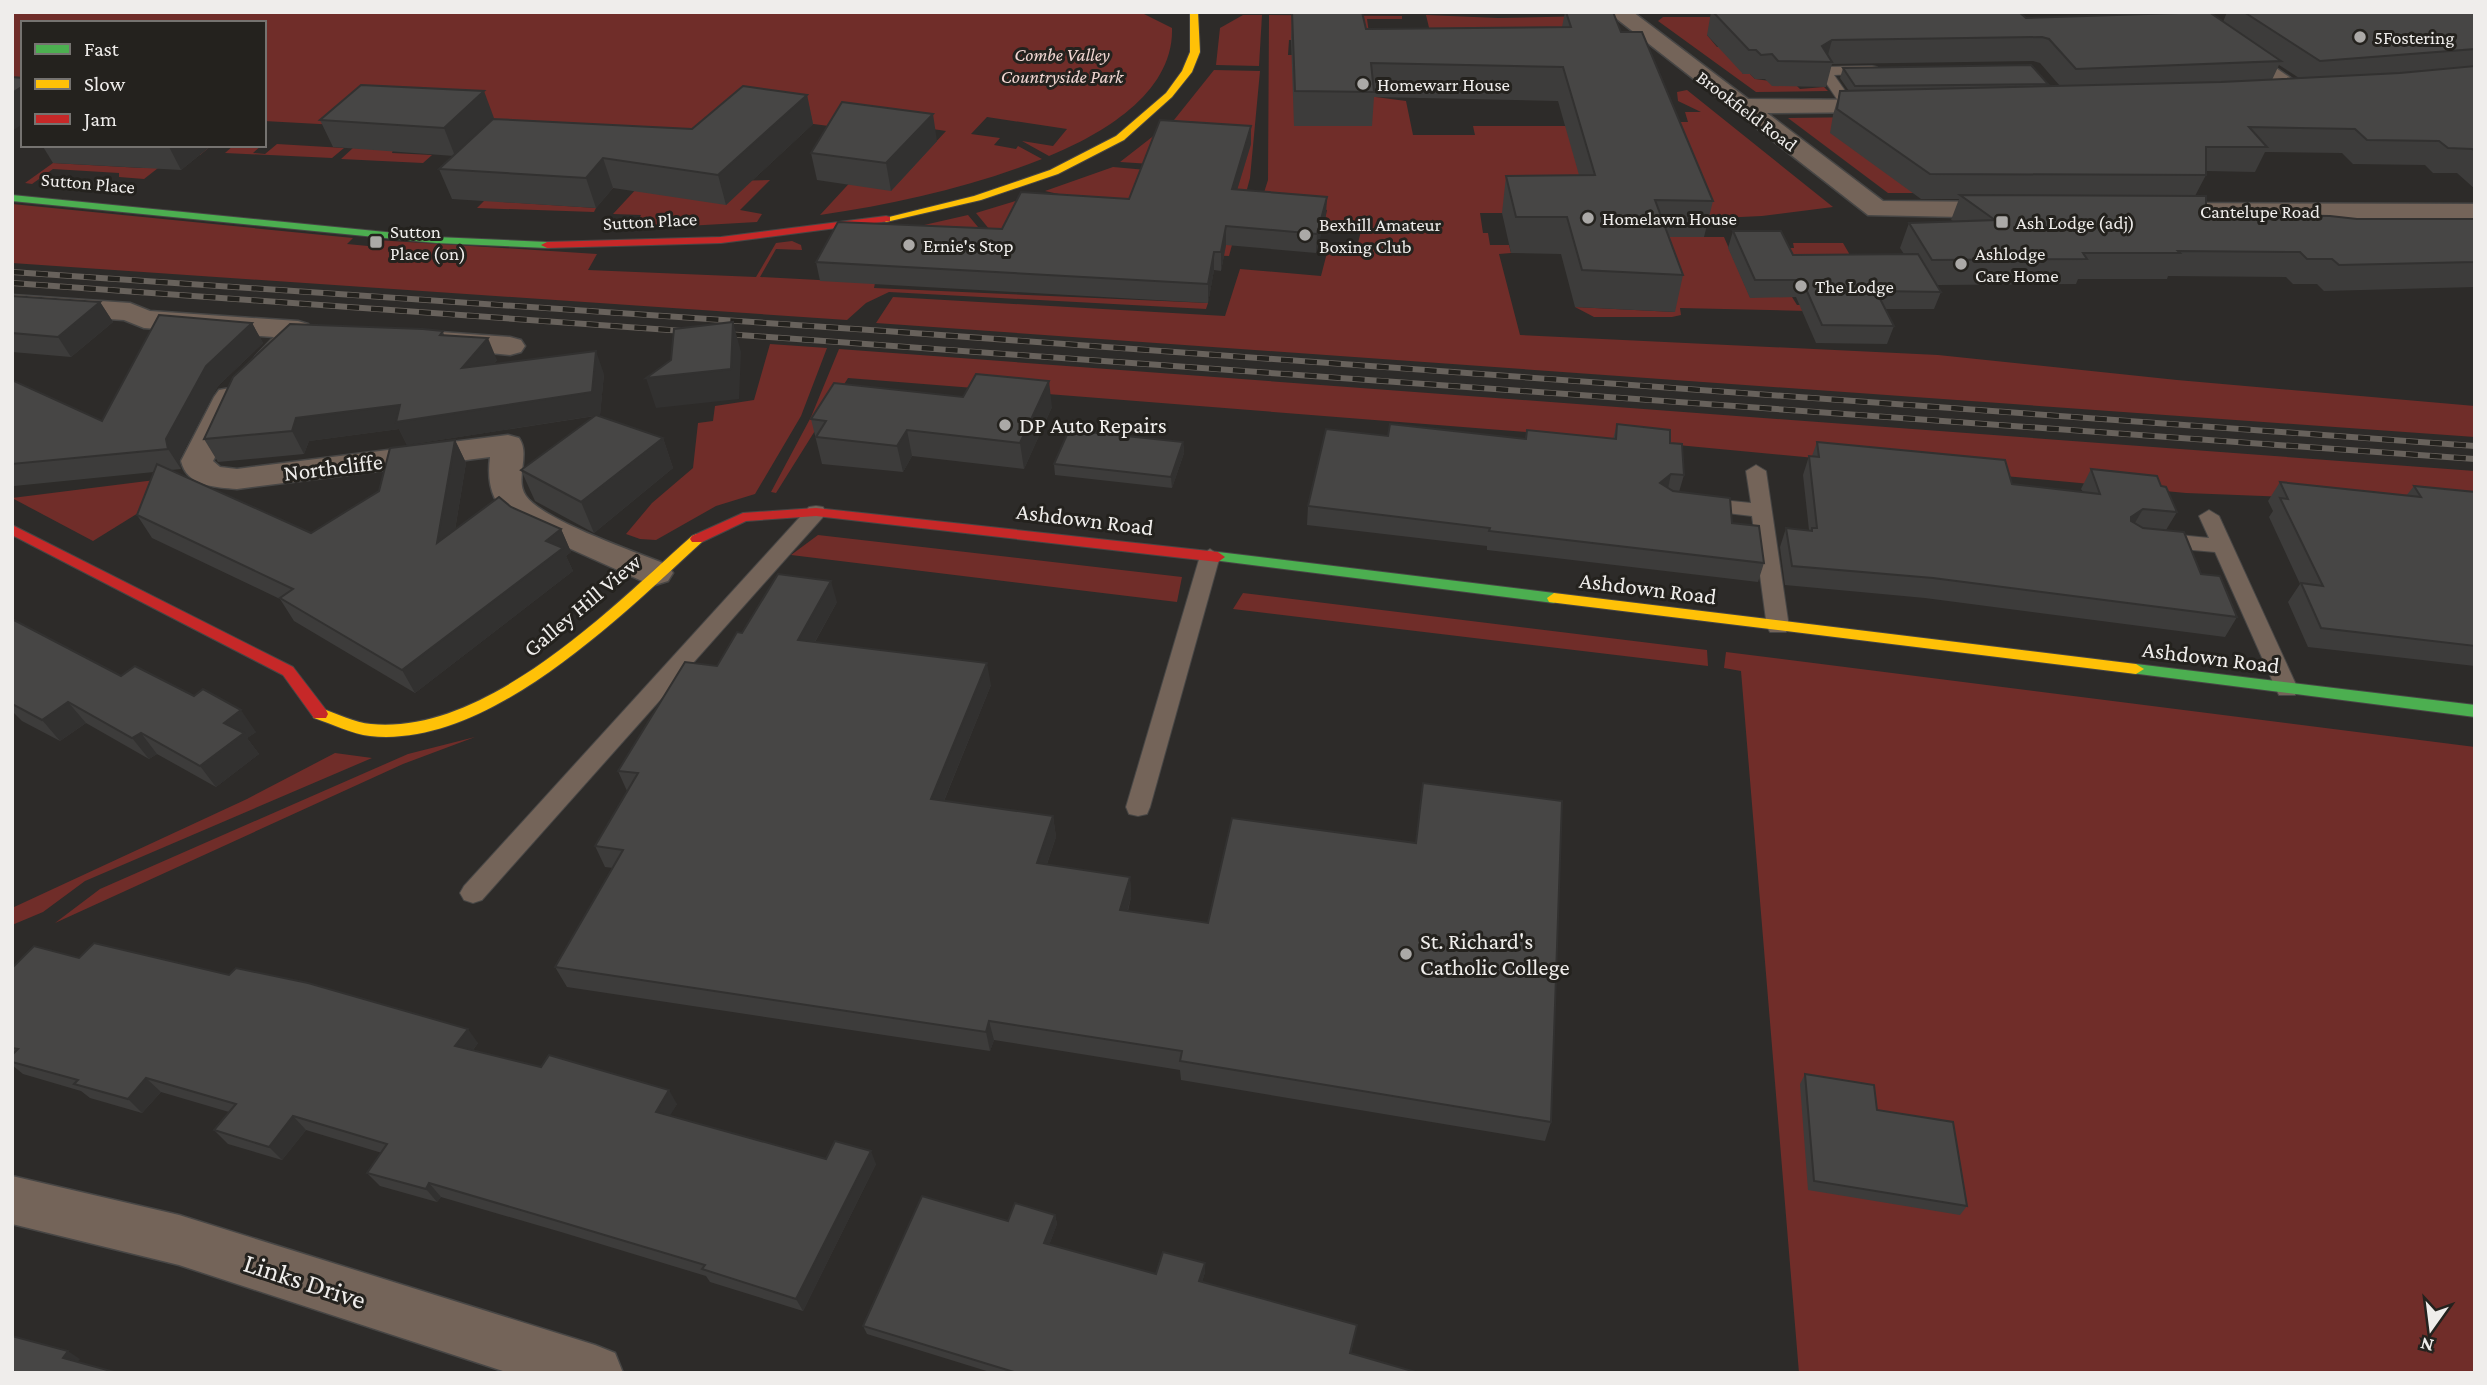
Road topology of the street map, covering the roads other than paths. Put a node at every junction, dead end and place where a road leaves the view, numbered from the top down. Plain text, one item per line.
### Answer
1 (1194, 12) edge
2 (1619, 12) edge
3 (2179, 12) edge
4 (1881, 70) edge
5 (2328, 92) edge
6 (2302, 94) junction
7 (2260, 95) edge
8 (1916, 104) edge
9 (1848, 105) junction
10 (1741, 106) junction
11 (12, 198) edge
12 (2030, 210) edge
13 (2127, 211) edge
14 (2475, 212) edge
15 (12, 304) edge
16 (417, 339) edge
17 (510, 346) dead end
18 (1756, 471) dead end
19 (1681, 502) edge
20 (1761, 511) junction
21 (816, 512) junction
22 (2209, 516) dead end
23 (12, 529) edge
24 (2145, 539) edge
25 (2222, 546) junction
26 (1210, 556) junction
27 (655, 573) junction
28 (1778, 628) junction
29 (2287, 689) junction
30 (2475, 711) edge
31 (1138, 807) dead end
32 (473, 893) dead end
33 (12, 1200) edge
34 (595, 1373) edge

1 - 11 street, Sutton Place
2 - 10 street, Brookfield Road
3 - 6 street
4 - 9 lane
5 - 6 street
6 - 7 street
8 - 9 street
9 - 10 street
10 - 12 street, Brookfield Road
13 - 14 street, Cantelupe Road
15 - 27 street, Northcliffe
16 - 17 street
18 - 20 lane
19 - 20 lane
20 - 28 lane
21 - 26 street, Ashdown Road
21 - 27 street, Galley Hill View
21 - 32 lane
22 - 25 lane
23 - 27 street, Galley Hill View
24 - 25 lane
25 - 29 lane
26 - 28 street, Ashdown Road
26 - 31 lane
28 - 29 street, Ashdown Road
29 - 30 street, Ashdown Road
33 - 34 street, Links Drive

